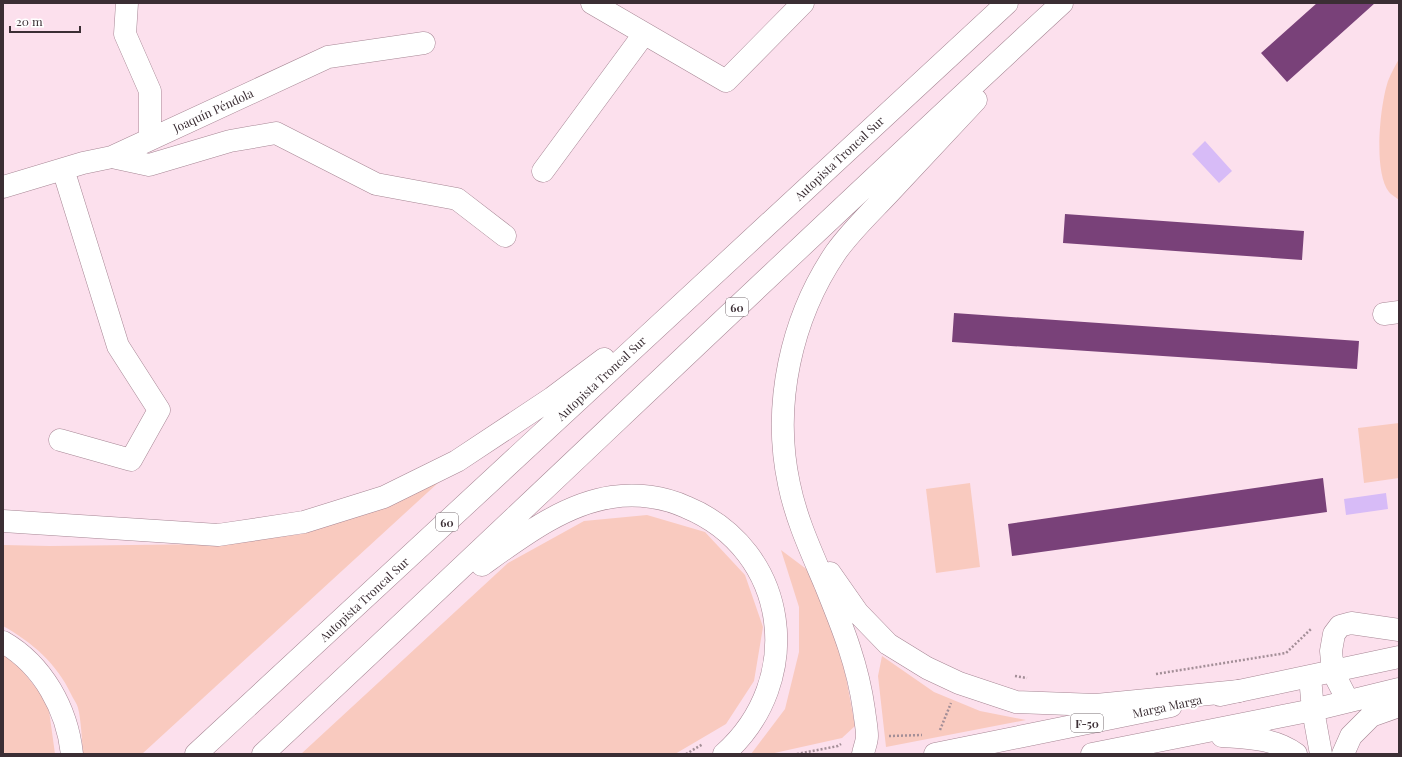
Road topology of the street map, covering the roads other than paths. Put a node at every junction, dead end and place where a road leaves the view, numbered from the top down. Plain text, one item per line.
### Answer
1 (127, 3) edge
2 (592, 3) edge
3 (803, 3) edge
4 (1007, 3) edge
5 (1062, 3) edge
6 (1067, 3) edge
7 (644, 34) junction
8 (424, 43) dead end
9 (150, 139) junction
10 (112, 157) junction
11 (63, 169) junction
12 (544, 171) dead end
13 (3, 186) edge
14 (505, 236) dead end
15 (698, 289) junction
16 (60, 440) dead end
17 (3, 521) edge
18 (805, 537) junction
19 (414, 613) junction
20 (1399, 630) edge
21 (3, 642) edge
22 (1399, 657) edge
23 (1333, 672) junction
24 (1310, 677) junction
25 (1399, 689) edge
26 (1239, 691) junction
27 (1348, 701) junction
28 (1399, 706) edge
29 (1313, 710) junction
30 (1191, 735) junction
31 (72, 754) edge
32 (196, 754) edge
33 (263, 754) edge
34 (724, 754) edge
35 (863, 754) edge
36 (935, 754) edge
37 (1092, 754) edge
38 (1296, 754) edge
39 (1321, 754) edge
40 (1343, 754) edge

1 - 9 main road
2 - 7 main road
3 - 7 main road
4 - 15 main road, Autopista Troncal Sur / 60
5 - 19 main road, 60
6 - 18 main road
7 - 12 main road
8 - 9 main road, Joaquín Péndola
9 - 10 main road, Joaquín Péndola
10 - 11 main road, Joaquín Péndola
10 - 14 main road
11 - 13 main road, Joaquín Péndola
11 - 16 main road
15 - 17 main road
15 - 32 main road, Autopista Troncal Sur / 60
18 - 26 main road
18 - 35 main road
19 - 33 main road, 60
19 - 34 main road
20 - 23 main road
21 - 31 main road
22 - 23 main road, Marga Marga / F-50
23 - 24 main road, Marga Marga / F-50
23 - 27 main road
24 - 26 main road, Marga Marga / F-50
24 - 29 main road
25 - 27 main road
26 - 36 main road, Marga Marga / F-50
27 - 29 main road
28 - 40 main road
29 - 30 main road
29 - 39 main road
30 - 37 main road
30 - 38 main road

